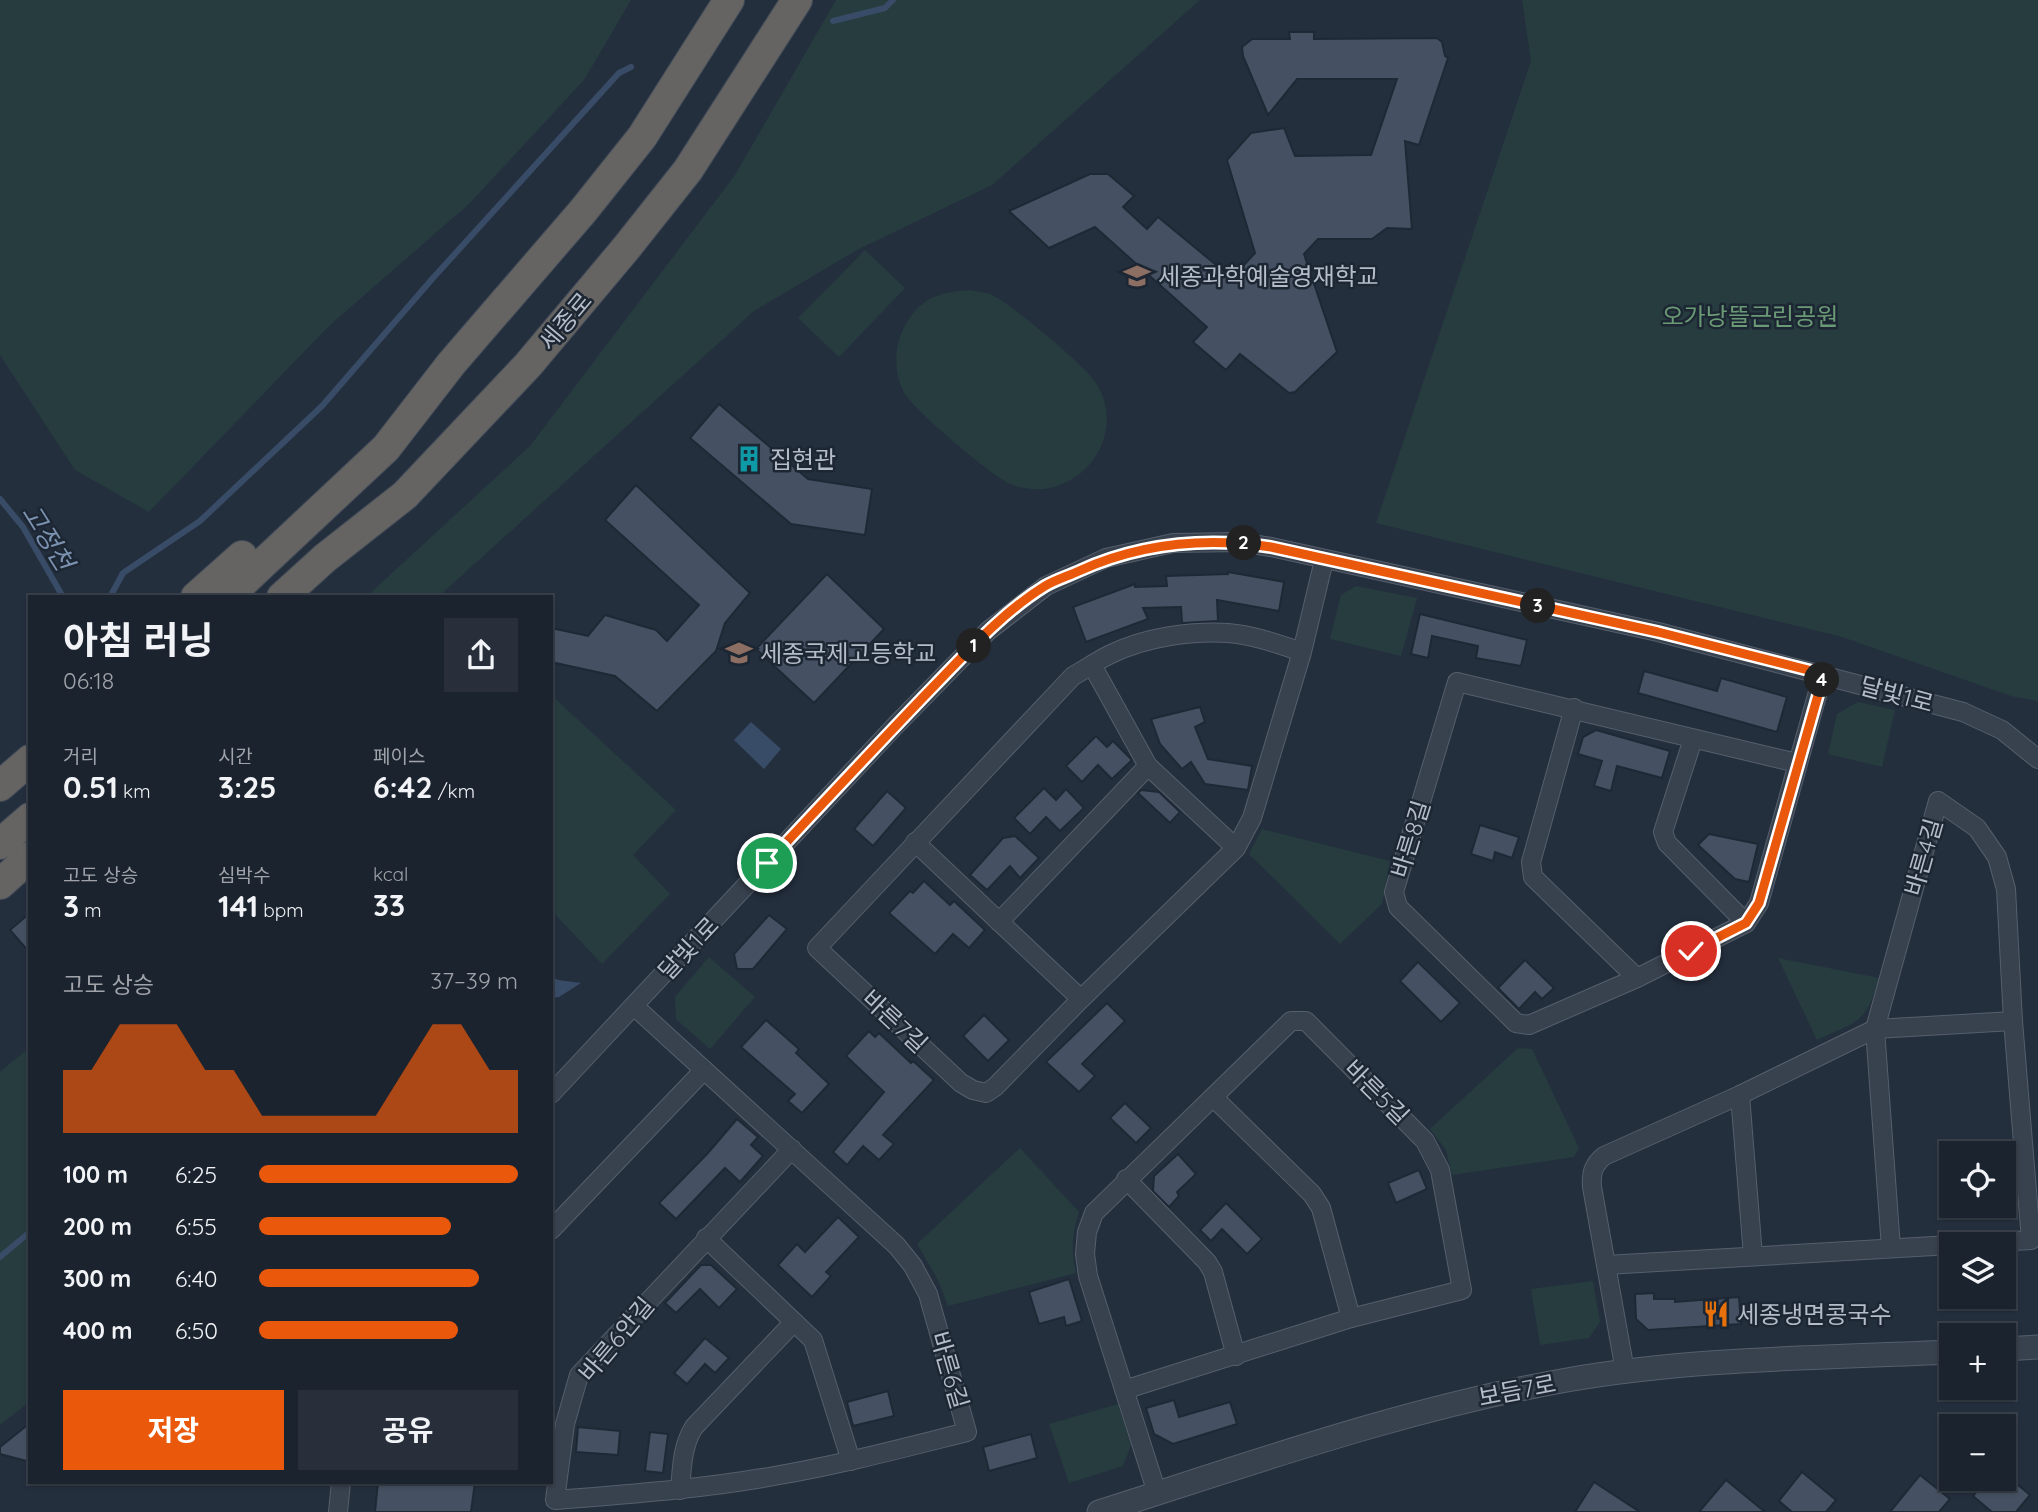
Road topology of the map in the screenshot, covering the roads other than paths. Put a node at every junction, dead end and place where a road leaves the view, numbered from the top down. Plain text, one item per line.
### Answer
1 (729, 0) edge
2 (797, 0) edge
3 (451, 364) junction
4 (405, 495) junction
5 (1324, 560) junction
6 (198, 595) edge
7 (229, 595) edge
8 (284, 595) edge
9 (303, 595) edge
10 (1302, 652) junction
11 (1092, 665) junction
12 (1824, 674) junction
13 (1574, 708) junction
14 (28, 738) edge
15 (1693, 739) junction
16 (2038, 760) edge
17 (0, 761) edge
18 (28, 762) edge
19 (1797, 763) junction
20 (1147, 766) junction
21 (0, 786) edge
22 (28, 820) edge
23 (915, 842) junction
24 (0, 844) edge
25 (1236, 848) junction
26 (28, 859) edge
27 (0, 884) edge
28 (999, 922) junction
29 (1746, 923) junction
30 (1637, 978) junction
31 (1081, 999) junction
32 (634, 1006) junction
33 (2013, 1021) junction
34 (1875, 1029) junction
35 (704, 1070) junction
36 (553, 1092) edge
37 (1740, 1095) junction
38 (1213, 1097) junction
39 (792, 1149) junction
40 (1126, 1180) junction
41 (553, 1228) edge
42 (706, 1238) junction
43 (2016, 1241) edge
44 (1939, 1246) edge
45 (1891, 1248) junction
46 (1752, 1256) junction
47 (1606, 1265) junction
48 (1351, 1318) junction
49 (794, 1322) junction
50 (2038, 1347) edge
51 (2016, 1348) edge
52 (1939, 1353) edge
53 (1236, 1356) junction
54 (1625, 1371) junction
55 (1124, 1390) junction
56 (558, 1423) edge
57 (850, 1461) junction
58 (341, 1484) edge
59 (680, 1490) junction
60 (1157, 1493) junction
61 (555, 1500) joint
62 (338, 1512) edge
63 (1099, 1512) edge

1 - 3 highway
2 - 4 highway, 세종로
3 - 6 highway
3 - 7 highway
4 - 8 highway, 세종로
4 - 9 highway
5 - 10 street
5 - 12 street, 달빛1로
5 - 32 street, 달빛1로
10 - 11 street, 바른7길
10 - 25 street, 바른7길
11 - 20 street
11 - 23 street, 바른7길
12 - 16 street, 달빛1로
12 - 19 street
13 - 15 street, 바른8길
13 - 30 street
13 - 30 street, 바른8길
14 - 17 highway
15 - 19 street, 바른8길
15 - 29 street
18 - 21 highway
19 - 29 street
20 - 25 street
20 - 28 street
22 - 24 highway
23 - 28 street
23 - 31 street, 바른7길
25 - 31 street, 바른7길
26 - 27 highway
28 - 31 street
29 - 30 street, 바른8길
32 - 35 street, 바른6길
32 - 36 street, 달빛1로
33 - 34 street
33 - 34 street, 바른4길
33 - 43 street, 바른4길
34 - 37 street
34 - 45 street
35 - 39 street, 바른6길
35 - 41 street
37 - 46 street
37 - 47 street
38 - 40 street, 바른5길
38 - 48 street
38 - 48 street, 바른5길
39 - 42 street, 바른6안길
39 - 57 street, 바른6길
40 - 53 street
40 - 55 street, 바른5길
42 - 49 street
42 - 56 street, 바른6안길
44 - 45 street
45 - 46 street
46 - 47 street
47 - 54 street
48 - 53 street, 바른5길
49 - 57 street
49 - 59 street
50 - 51 street
52 - 54 street, 보듬7로
53 - 55 street, 바른5길
54 - 60 street, 보듬7로
55 - 60 street, 바른5길
56 - 61 street, 바른6안길
57 - 59 street, 바른6길
58 - 62 street
59 - 61 street, 바른6길
60 - 63 street, 보듬7로

